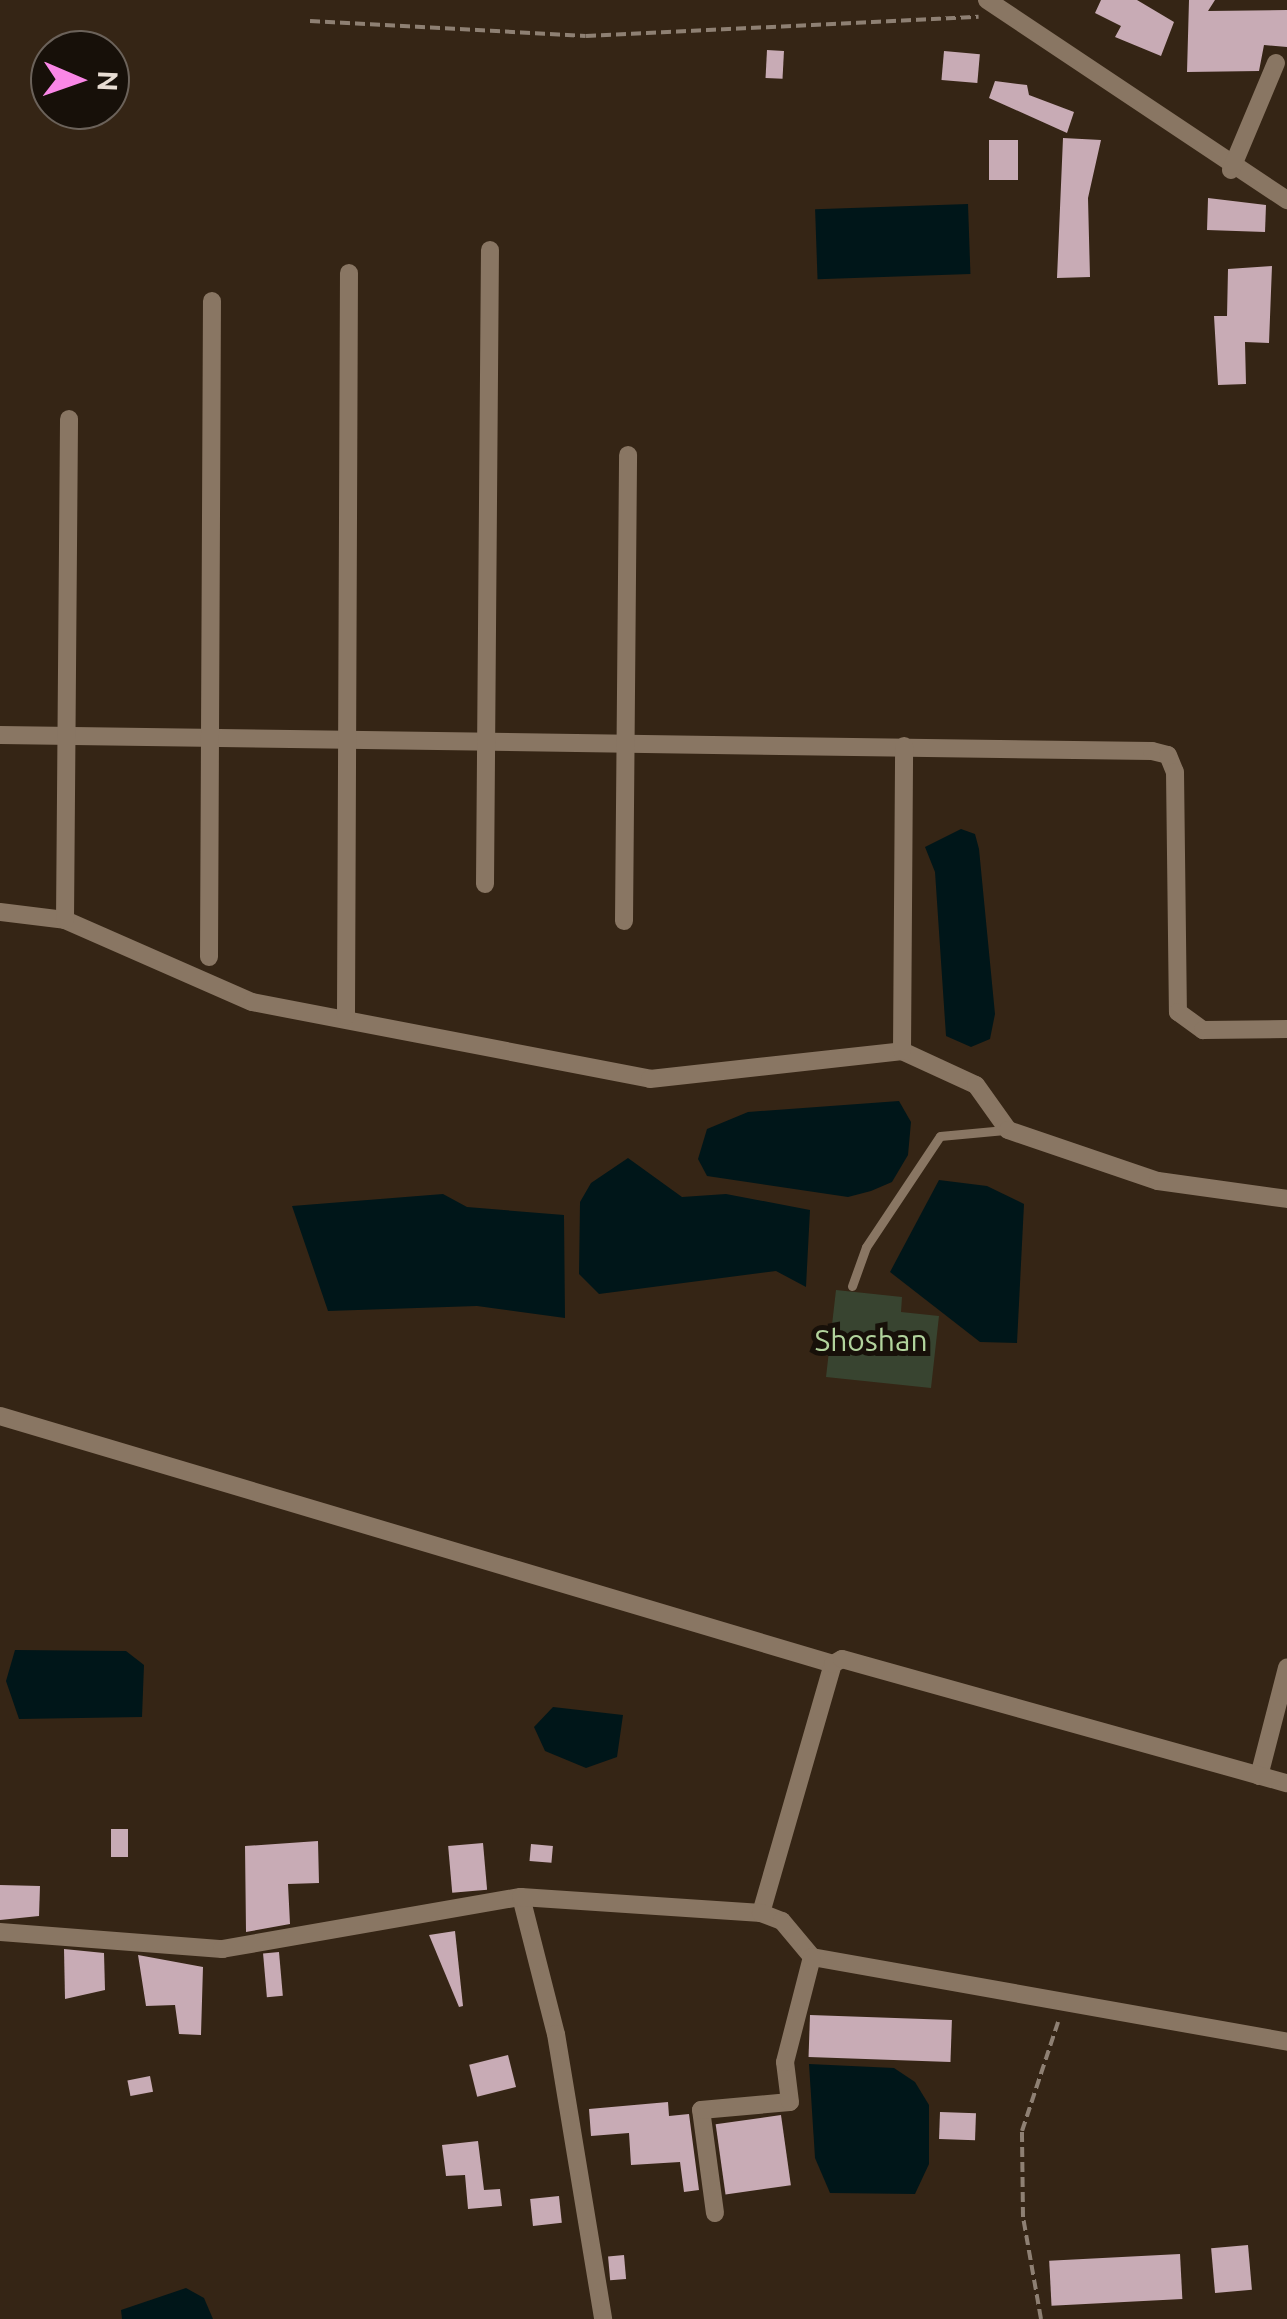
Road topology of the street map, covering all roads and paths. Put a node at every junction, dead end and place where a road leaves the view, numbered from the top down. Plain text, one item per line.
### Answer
1 (987, 0) edge
2 (1004, 15) junction
3 (310, 21) dead end
4 (1276, 64) dead end
5 (1232, 170) junction
6 (1287, 200) edge
7 (490, 250) dead end
8 (349, 273) dead end
9 (212, 302) dead end
10 (69, 419) dead end
11 (628, 455) dead end
12 (0, 734) edge
13 (68, 734) junction
14 (206, 735) junction
15 (347, 738) junction
16 (485, 740) junction
17 (625, 742) junction
18 (904, 746) junction
19 (485, 884) dead end
20 (0, 912) edge
21 (65, 920) junction
22 (624, 921) dead end
23 (209, 957) dead end
24 (346, 1016) junction
25 (1287, 1029) edge
26 (902, 1050) junction
27 (1008, 1130) junction
28 (1287, 1200) edge
29 (852, 1286) dead end
30 (0, 1416) edge
31 (833, 1664) junction
32 (1287, 1668) edge
33 (1260, 1776) junction
34 (1287, 1784) edge
35 (521, 1898) junction
36 (761, 1912) junction
37 (0, 1932) edge
38 (812, 1957) junction
39 (1065, 1998) junction
40 (1287, 2042) edge
41 (715, 2212) dead end
42 (603, 2319) edge
43 (1041, 2319) edge

1 - 2 street
2 - 3 path
2 - 5 street
4 - 5 street
5 - 6 street
7 - 16 street
8 - 15 street
9 - 14 street
10 - 13 street
11 - 17 street
12 - 13 street
13 - 14 street
13 - 21 street
14 - 15 street
14 - 23 street
15 - 16 street
15 - 24 street
16 - 17 street
16 - 19 street
17 - 18 street
17 - 22 street
18 - 25 street
18 - 26 street
20 - 21 street
21 - 24 street
24 - 26 street
26 - 27 street
27 - 28 street
27 - 29 lane
30 - 31 street
31 - 33 street
31 - 36 street
32 - 33 street
33 - 34 street
35 - 36 street
35 - 37 street
35 - 42 street
36 - 38 street
38 - 39 street
38 - 41 street
39 - 40 street
39 - 43 path

